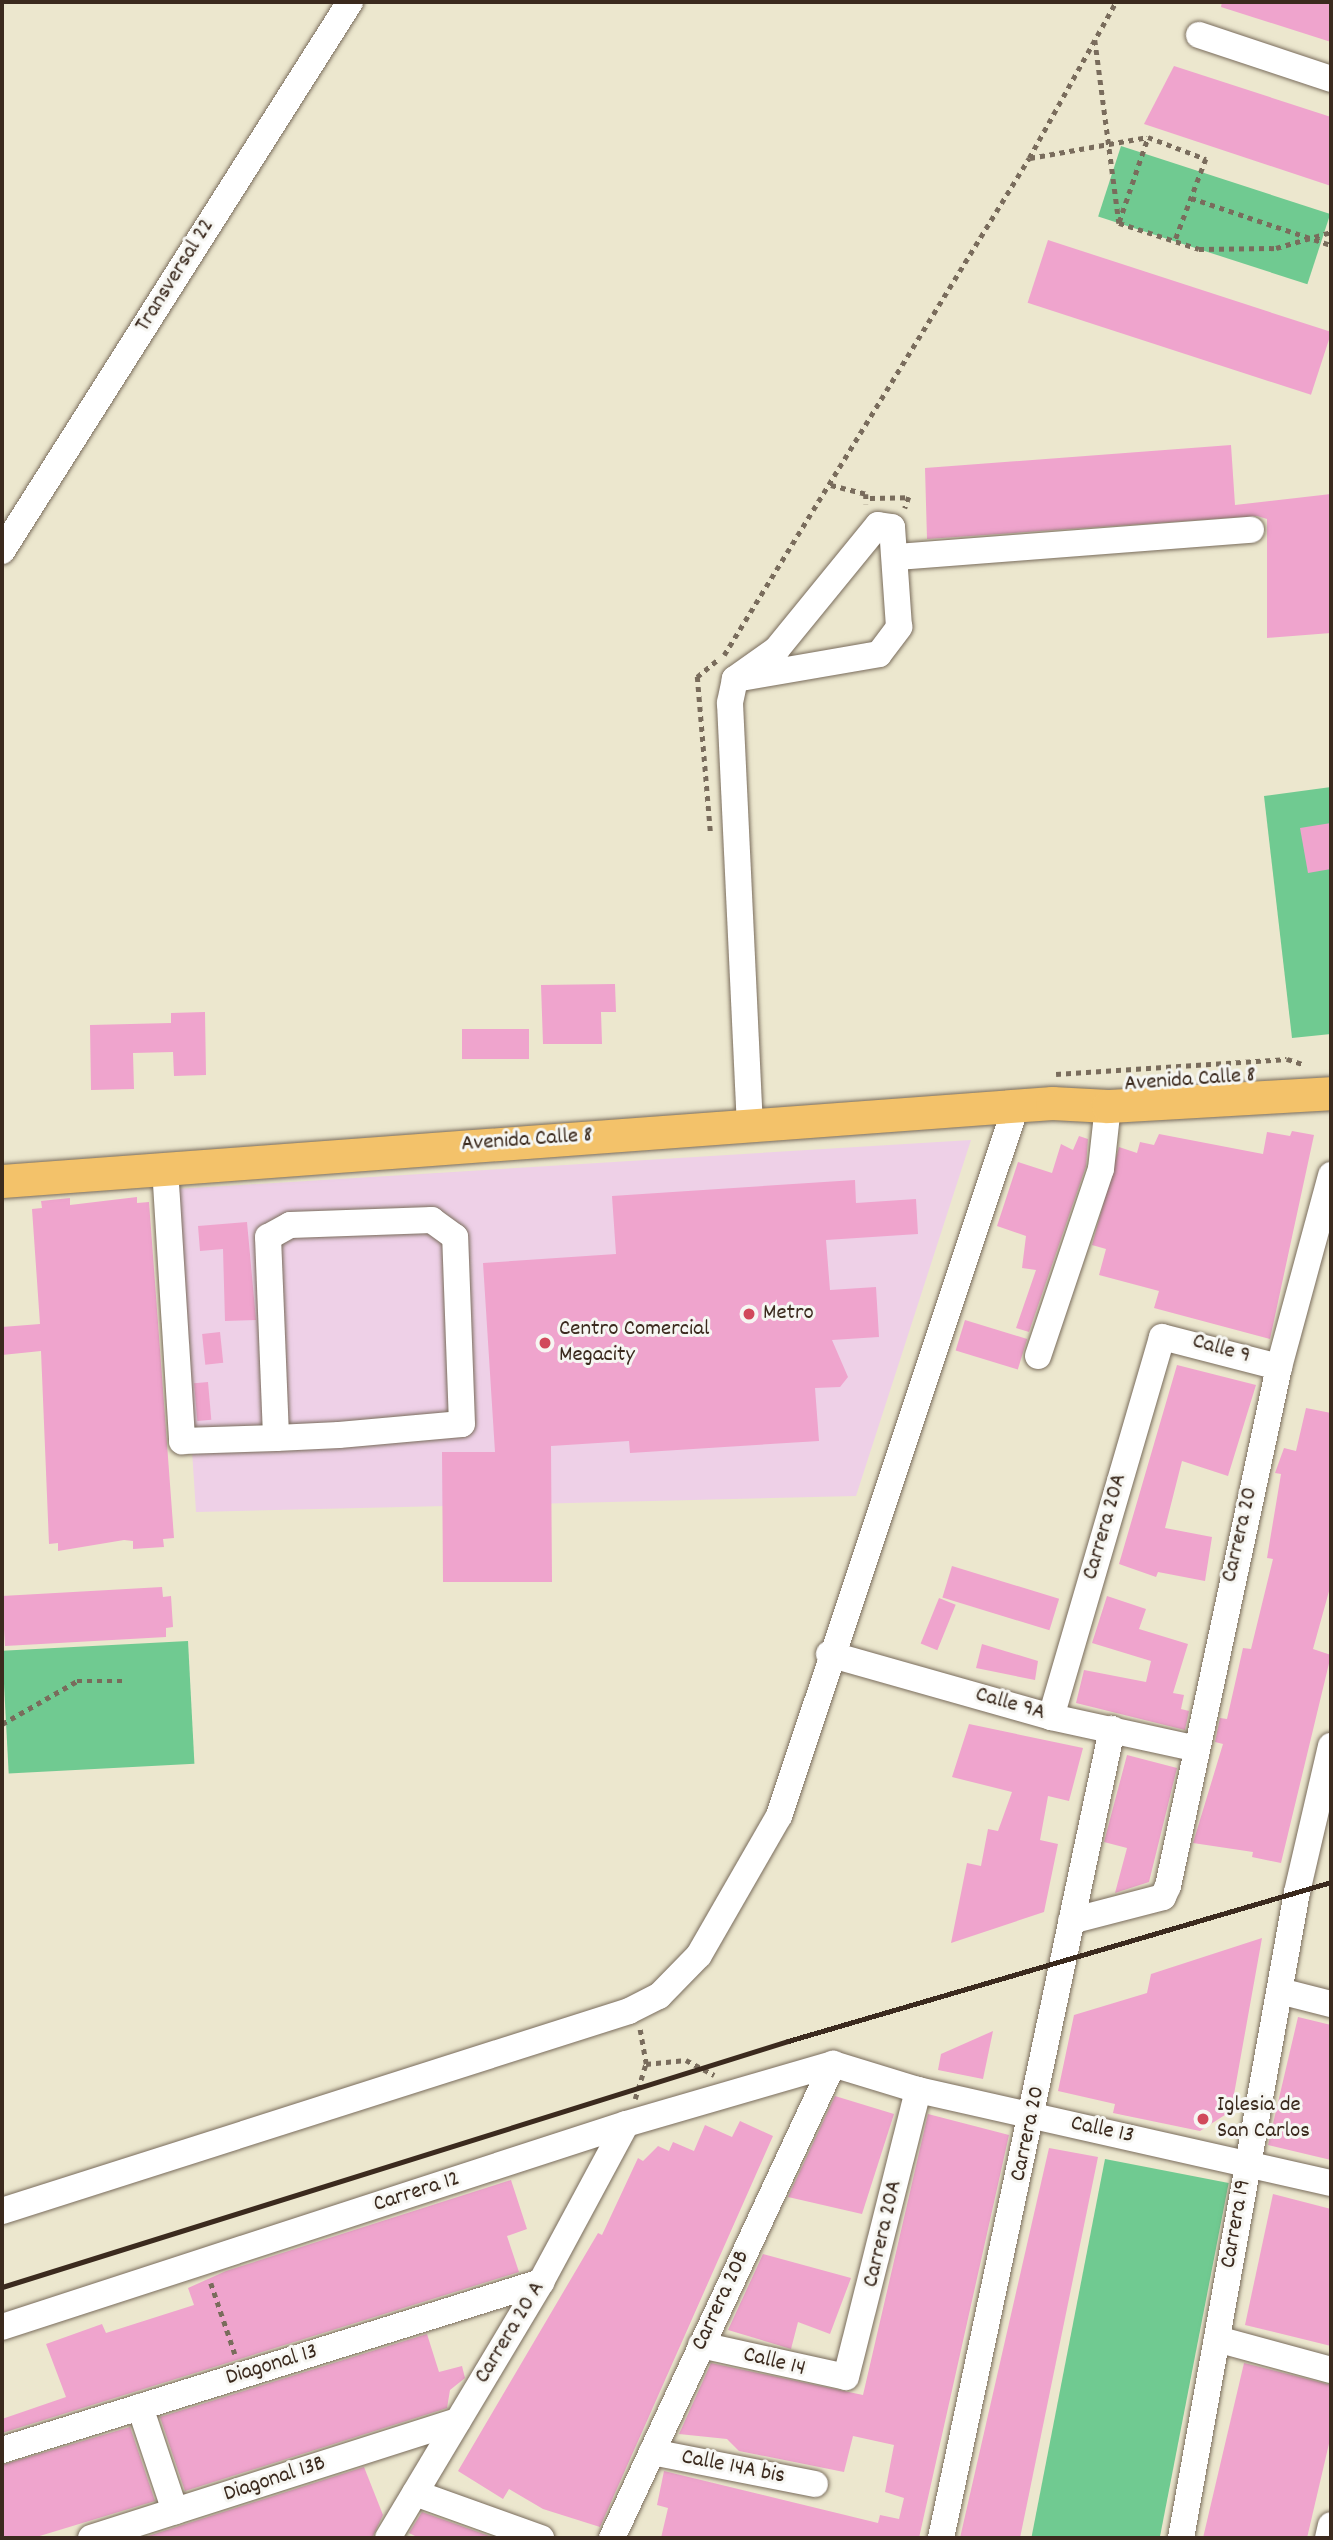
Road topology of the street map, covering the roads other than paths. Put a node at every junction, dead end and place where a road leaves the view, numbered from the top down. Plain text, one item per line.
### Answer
1 (350, 2) edge
2 (1199, 35) dead end
3 (1331, 79) edge
4 (1251, 530) dead end
5 (2, 551) edge
6 (897, 556) junction
7 (735, 679) junction
8 (1331, 1071) edge
9 (1331, 1093) edge
10 (1052, 1103) junction
11 (1016, 1106) junction
12 (1108, 1106) junction
13 (750, 1124) junction
14 (165, 1168) junction
15 (1331, 1175) edge
16 (2, 1181) edge
17 (1162, 1337) joint
18 (1038, 1356) dead end
19 (1279, 1367) junction
20 (276, 1438) junction
21 (829, 1654) junction
22 (1051, 1717) junction
23 (1112, 1730) junction
24 (1331, 1746) edge
25 (1193, 1748) junction
26 (1072, 1921) junction
27 (1280, 1991) junction
28 (1331, 2004) edge
29 (833, 2064) junction
30 (918, 2090) junction
31 (1034, 2116) junction
32 (626, 2124) junction
33 (1248, 2163) junction
34 (1331, 2183) edge
35 (2, 2211) edge
36 (541, 2282) junction
37 (2, 2327) edge
38 (1217, 2339) junction
39 (701, 2345) junction
40 (1331, 2370) edge
41 (846, 2377) joint
42 (140, 2407) junction
43 (458, 2421) junction
44 (2, 2450) edge
45 (652, 2452) junction
46 (815, 2484) dead end
47 (415, 2493) junction
48 (175, 2511) junction
49 (1331, 2525) edge
50 (94, 2538) edge
51 (388, 2538) edge
52 (541, 2538) edge
53 (611, 2538) edge
54 (941, 2538) edge
55 (1181, 2538) edge
56 (1328, 2538) edge

1 - 5 street, Transversal 22
2 - 3 street
4 - 6 street
6 - 7 street
6 - 7 street
7 - 13 street
8 - 10 main road, Avenida Calle 8
9 - 12 main road, Avenida Calle 8
10 - 11 main road, Avenida Calle 8
10 - 12 main road, Avenida Calle 8
11 - 13 main road, Avenida Calle 8
11 - 21 street
12 - 18 street
13 - 14 main road, Avenida Calle 8
14 - 16 main road, Avenida Calle 8
14 - 20 street
15 - 19 street, Carrera 20
17 - 19 street, Calle 9
17 - 22 street, Carrera 20A
19 - 25 street, Carrera 20
20 - 20 street
21 - 22 street, Calle 9A
21 - 35 street
22 - 23 street, Calle 9A
23 - 25 street, Calle 9A
23 - 26 street, Carrera 20
24 - 27 street, Carrera 19
25 - 26 street, Carrera 20
26 - 31 street, Carrera 20
27 - 28 street
27 - 33 street, Carrera 19
29 - 30 street, Calle 13
29 - 32 street, Carrera 12
29 - 39 street, Carrera 20B
30 - 31 street, Calle 13
30 - 41 street, Carrera 20A
31 - 33 street, Calle 13
31 - 54 street, Carrera 20
32 - 36 street, Carrera 20 A
32 - 37 street, Carrera 12
33 - 34 street, Calle 13
33 - 38 street, Carrera 19
36 - 42 street, Diagonal 13
36 - 43 street, Carrera 20 A
38 - 40 street
38 - 55 street, Carrera 19
39 - 41 street, Calle 14
39 - 45 street, Carrera 20B
42 - 44 street, Diagonal 13
42 - 48 street
43 - 47 street, Carrera 20 A
43 - 48 street, Diagonal 13B
45 - 46 street, Calle 14A bis
45 - 53 street, Carrera 20B
47 - 51 street, Carrera 20 A
47 - 52 street
48 - 50 street, Diagonal 13B
49 - 56 street

